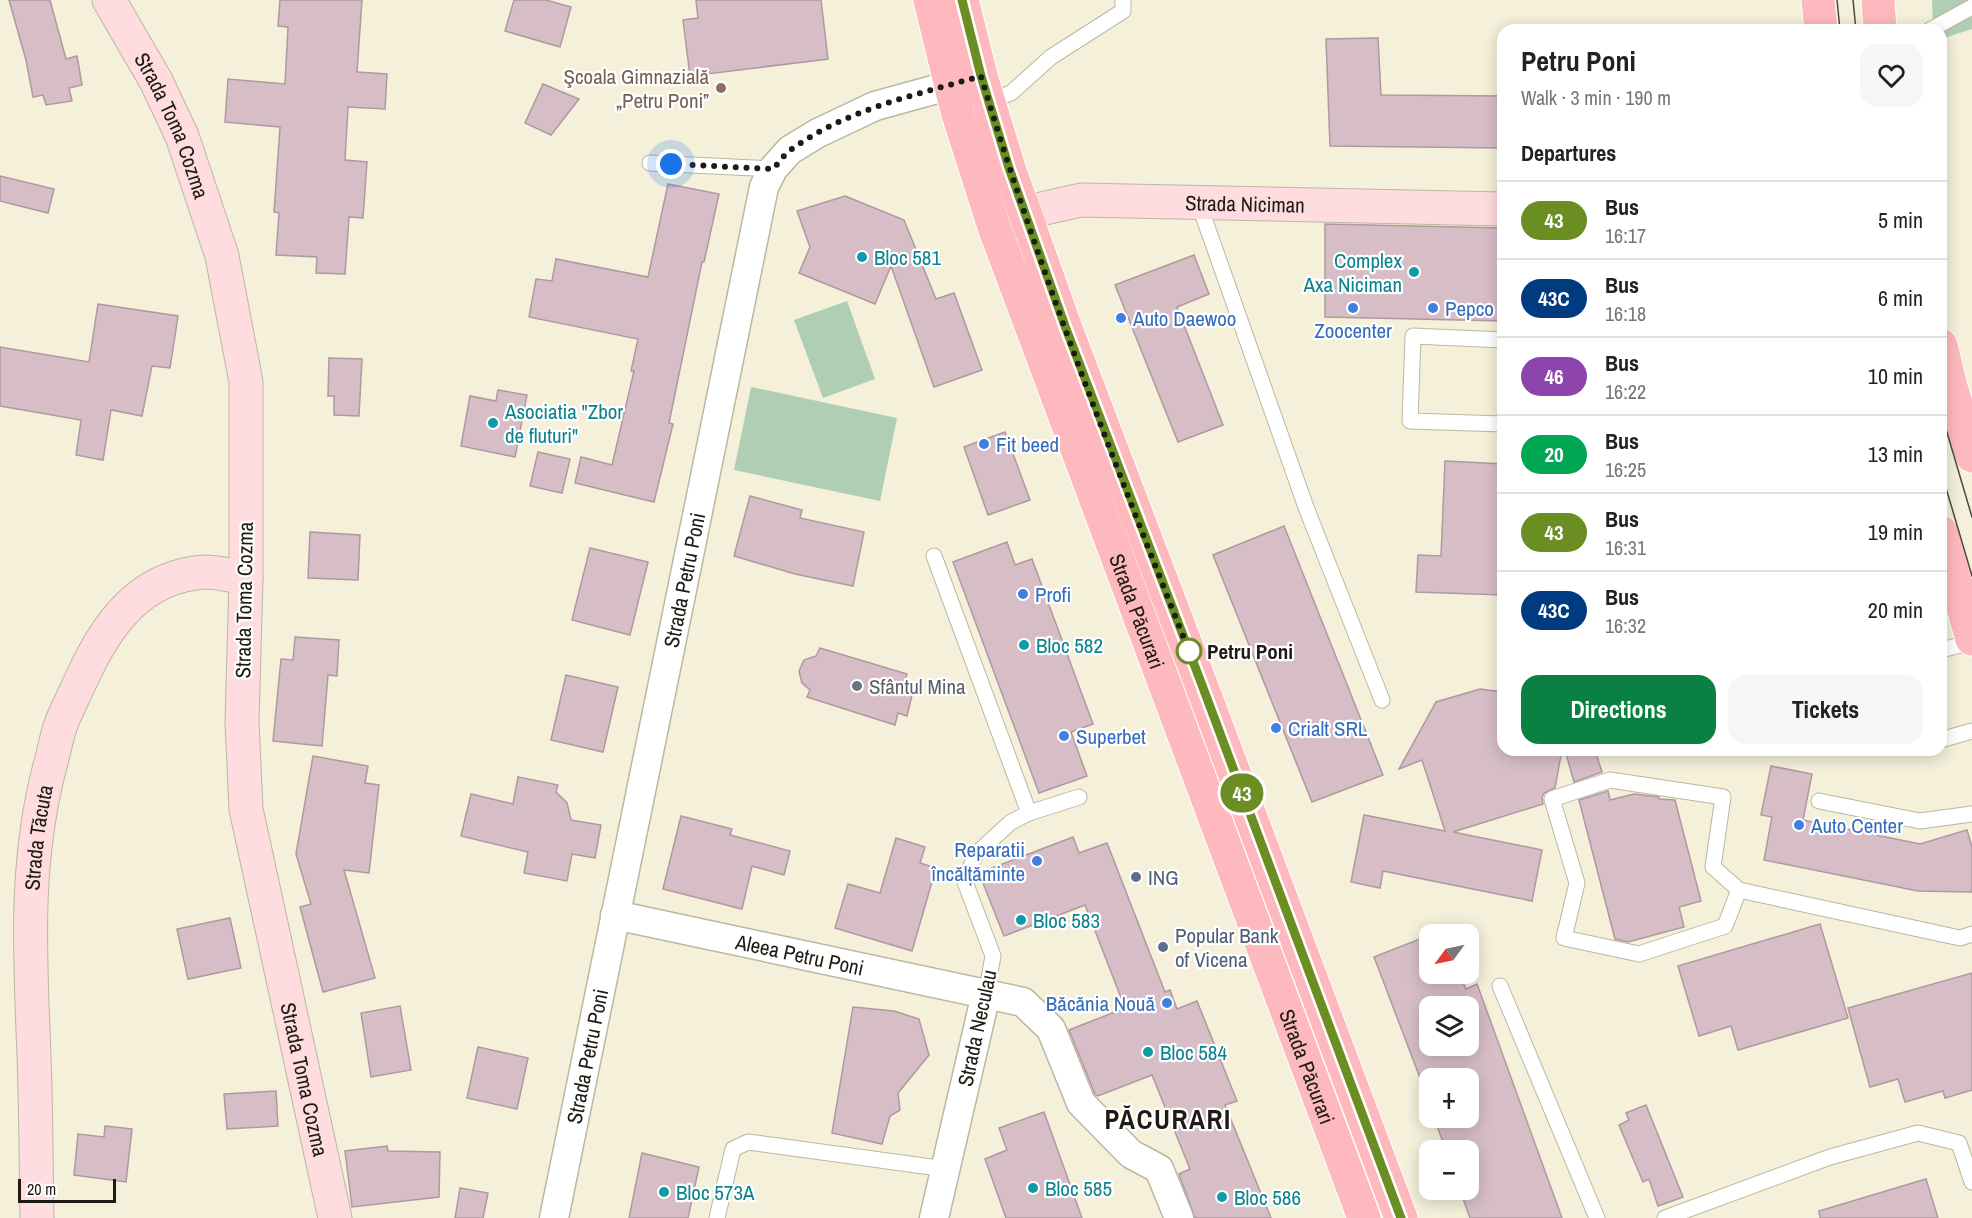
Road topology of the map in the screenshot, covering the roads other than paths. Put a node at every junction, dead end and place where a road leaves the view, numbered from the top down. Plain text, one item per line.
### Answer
1 (109, 0) edge
2 (930, 0) edge
3 (962, 0) edge
4 (1123, 0) edge
5 (1818, 0) edge
6 (1878, 0) edge
7 (1972, 7) edge
8 (1820, 24) edge
9 (1880, 24) edge
10 (1941, 24) edge
11 (985, 89) junction
12 (954, 98) junction
13 (650, 163) dead end
14 (773, 169) junction
15 (1199, 204) junction
16 (1497, 209) edge
17 (1026, 215) junction
18 (994, 227) junction
19 (1497, 340) edge
20 (1947, 391) edge
21 (1497, 424) edge
22 (1972, 456) edge
23 (1947, 553) edge
24 (934, 556) dead end
25 (246, 578) junction
26 (1972, 641) edge
27 (1947, 648) edge
28 (1382, 700) dead end
29 (1972, 731) edge
30 (1947, 738) edge
31 (1079, 797) dead end
32 (1819, 801) dead end
33 (1029, 813) junction
34 (1972, 813) edge
35 (1738, 890) junction
36 (615, 915) junction
37 (1972, 934) edge
38 (1500, 986) dead end
39 (986, 994) junction
40 (946, 1169) junction
41 (1972, 1182) edge
42 (37, 1218) edge
43 (335, 1218) edge
44 (554, 1218) edge
45 (717, 1218) edge
46 (933, 1218) edge
47 (1179, 1218) edge
48 (1364, 1218) edge
49 (1401, 1218) edge
50 (1597, 1218) edge
51 (1665, 1218) edge

1 - 25 street, Strada Toma Cozma
2 - 12 main road, Strada Păcurari
3 - 11 main road, Strada Păcurari
4 - 11 lane
5 - 8 main road
6 - 9 main road
7 - 10 lane
11 - 12 street, Strada Petru Poni
11 - 17 main road, Strada Păcurari
12 - 14 street, Strada Petru Poni
12 - 18 main road, Strada Păcurari
13 - 14 lane
14 - 36 street, Strada Petru Poni
15 - 16 street, Strada Niciman
15 - 17 street, Strada Niciman
15 - 28 lane
17 - 18 street, Strada Niciman
17 - 49 main road, Strada Păcurari
18 - 48 main road, Strada Păcurari
19 - 21 lane
20 - 22 main road
23 - 26 main road
24 - 33 lane
25 - 42 street, Strada Tăcuta
25 - 43 street, Strada Toma Cozma
26 - 27 lane
29 - 30 lane
31 - 33 lane, Strada Neculau
32 - 34 lane
33 - 39 lane, Strada Neculau
35 - 35 lane
35 - 37 lane
36 - 39 street, Aleea Petru Poni
36 - 44 street, Strada Petru Poni
38 - 50 lane
39 - 40 street, Strada Neculau
39 - 47 street, Aleea Petru Poni
40 - 45 lane
40 - 46 street, Strada Neculau
41 - 51 lane

